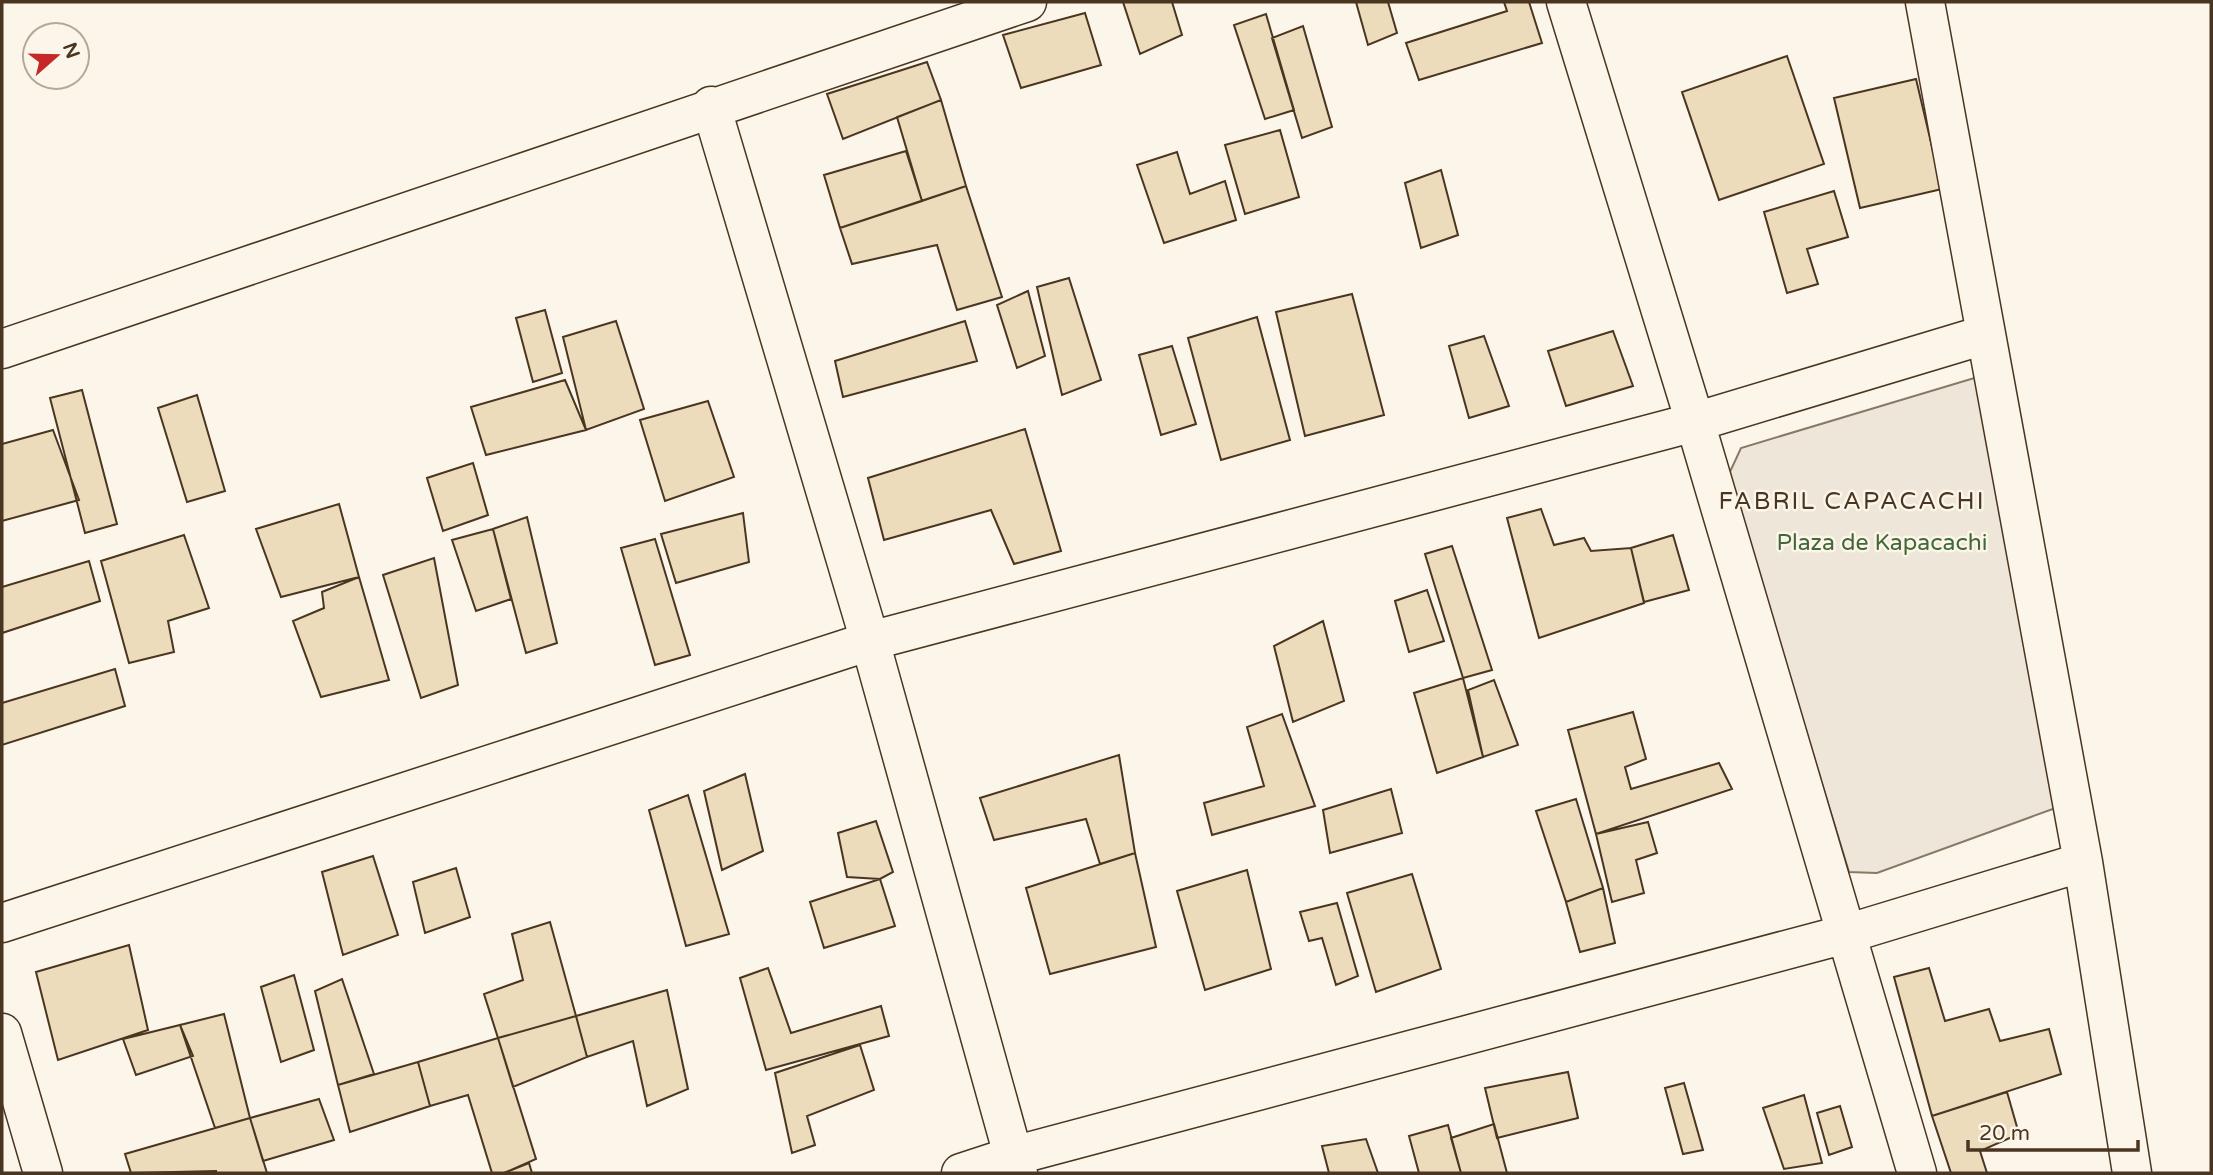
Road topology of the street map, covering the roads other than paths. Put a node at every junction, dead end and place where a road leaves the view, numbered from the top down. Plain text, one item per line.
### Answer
1 (1027, 2) edge
2 (1566, 2) edge
3 (1925, 2) edge
4 (711, 106) junction
5 (1984, 335) junction
6 (2, 349) edge
7 (1696, 422) junction
8 (870, 641) junction
9 (2083, 862) junction
10 (2, 923) edge
11 (1846, 934) junction
12 (2, 1033) edge
13 (1016, 1165) edge
14 (43, 1173) edge
15 (961, 1173) edge
16 (1917, 1173) edge
17 (2132, 1173) edge

1 - 4 street
2 - 7 street
3 - 5 street
4 - 6 street
4 - 8 street
5 - 7 street
5 - 9 street
7 - 8 street
7 - 11 street
8 - 10 street
8 - 13 street
9 - 11 street
9 - 17 street
11 - 13 street
11 - 16 street
12 - 14 street
13 - 15 street

